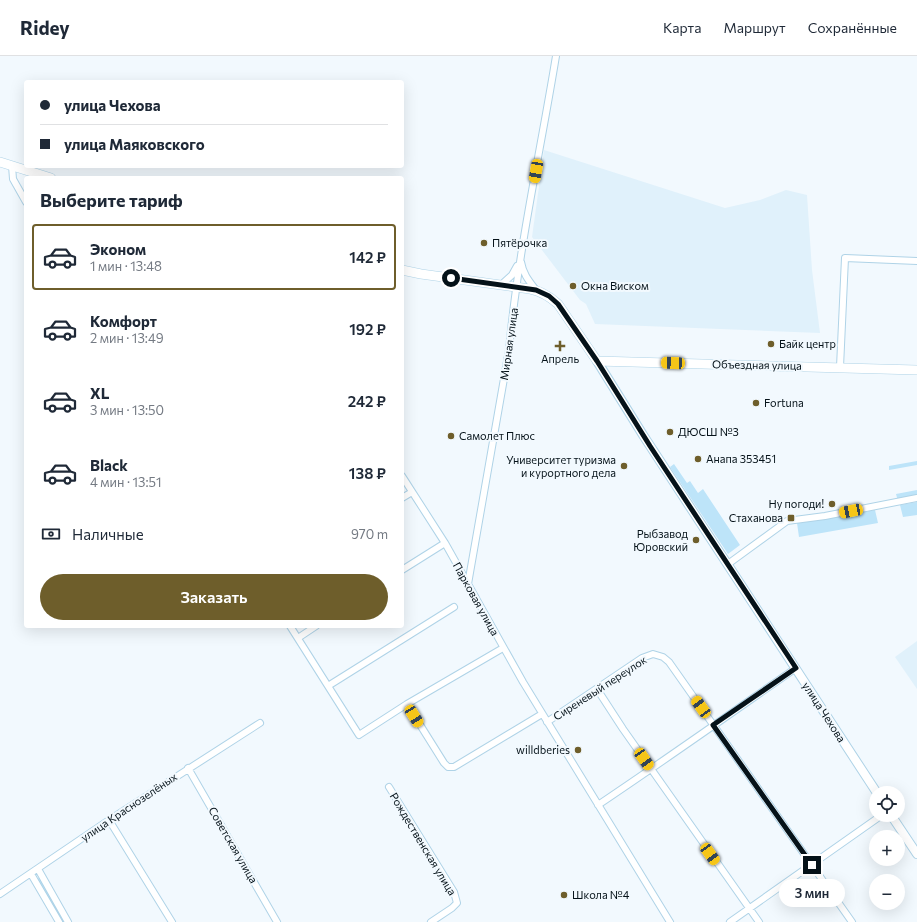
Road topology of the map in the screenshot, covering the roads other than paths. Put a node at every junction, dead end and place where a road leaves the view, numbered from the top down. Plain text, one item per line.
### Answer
1 (556, 56) edge
2 (0, 162) edge
3 (12, 166) junction
4 (44, 176) edge
5 (24, 198) edge
6 (520, 259) junction
7 (917, 261) edge
8 (404, 270) edge
9 (501, 285) junction
10 (517, 287) junction
11 (536, 290) junction
12 (597, 361) junction
13 (840, 367) junction
14 (917, 370) edge
15 (404, 479) edge
16 (412, 492) junction
17 (404, 497) edge
18 (917, 498) edge
19 (445, 543) junction
20 (728, 564) junction
21 (404, 569) edge
22 (468, 584) junction
23 (454, 607) dead end
24 (291, 628) edge
25 (313, 628) edge
26 (298, 638) junction
27 (503, 648) junction
28 (796, 668) junction
29 (328, 686) junction
30 (597, 689) junction
31 (407, 704) junction
32 (542, 714) junction
33 (547, 722) junction
34 (260, 723) dead end
35 (713, 725) junction
36 (188, 768) junction
37 (651, 769) junction
38 (872, 786) edge
39 (389, 787) dead end
40 (598, 804) junction
41 (109, 820) junction
42 (872, 822) edge
43 (896, 822) edge
44 (917, 854) edge
45 (812, 865) junction
46 (38, 869) junction
47 (31, 874) junction
48 (0, 894) edge
49 (749, 908) junction
50 (58, 922) edge
51 (68, 922) edge
52 (172, 922) edge
53 (277, 922) edge
54 (431, 922) edge
55 (670, 922) edge
56 (730, 922) edge
57 (759, 922) edge
58 (852, 922) edge

1 - 6 street, Мирная улица
2 - 3 main road
3 - 4 main road
3 - 5 street
6 - 9 street
6 - 10 street, Мирная улица
6 - 11 street
7 - 13 street
8 - 9 main road, улица Чехова
9 - 10 main road, улица Чехова
10 - 11 main road, улица Чехова
10 - 22 street, Мирная улица
11 - 12 main road, улица Чехова
12 - 13 main road, Объездная улица
12 - 20 street, улица Чехова
13 - 14 main road, Объездная улица
15 - 16 street, Парковая улица
16 - 17 street
16 - 19 street, Парковая улица
18 - 20 street
19 - 21 street
19 - 22 street, Парковая улица
20 - 28 street, улица Чехова
22 - 27 street, Парковая улица
23 - 29 street
24 - 26 street
25 - 26 street
26 - 29 street
27 - 31 street
27 - 32 street, Парковая улица
28 - 35 street
28 - 38 street, улица Чехова
29 - 31 street
30 - 33 street, Сиреневый переулок
30 - 35 street, Сиреневый переулок
30 - 37 street
31 - 32 street, Сиреневый переулок
32 - 33 street, Парковая улица
33 - 40 street, Парковая улица
34 - 36 street, улица Краснозелёных
35 - 37 street
35 - 45 street
36 - 41 street, улица Краснозелёных
36 - 53 street, Советская улица
37 - 40 street
37 - 49 street
39 - 54 street, Рождественская улица
40 - 55 street, Парковая улица
41 - 46 street, улица Краснозелёных
41 - 52 street
42 - 45 street
43 - 44 street
45 - 49 street
45 - 58 street
46 - 47 street, улица Краснозелёных
46 - 51 street
47 - 48 street, улица Краснозелёных
47 - 50 street
49 - 56 street
49 - 57 street

